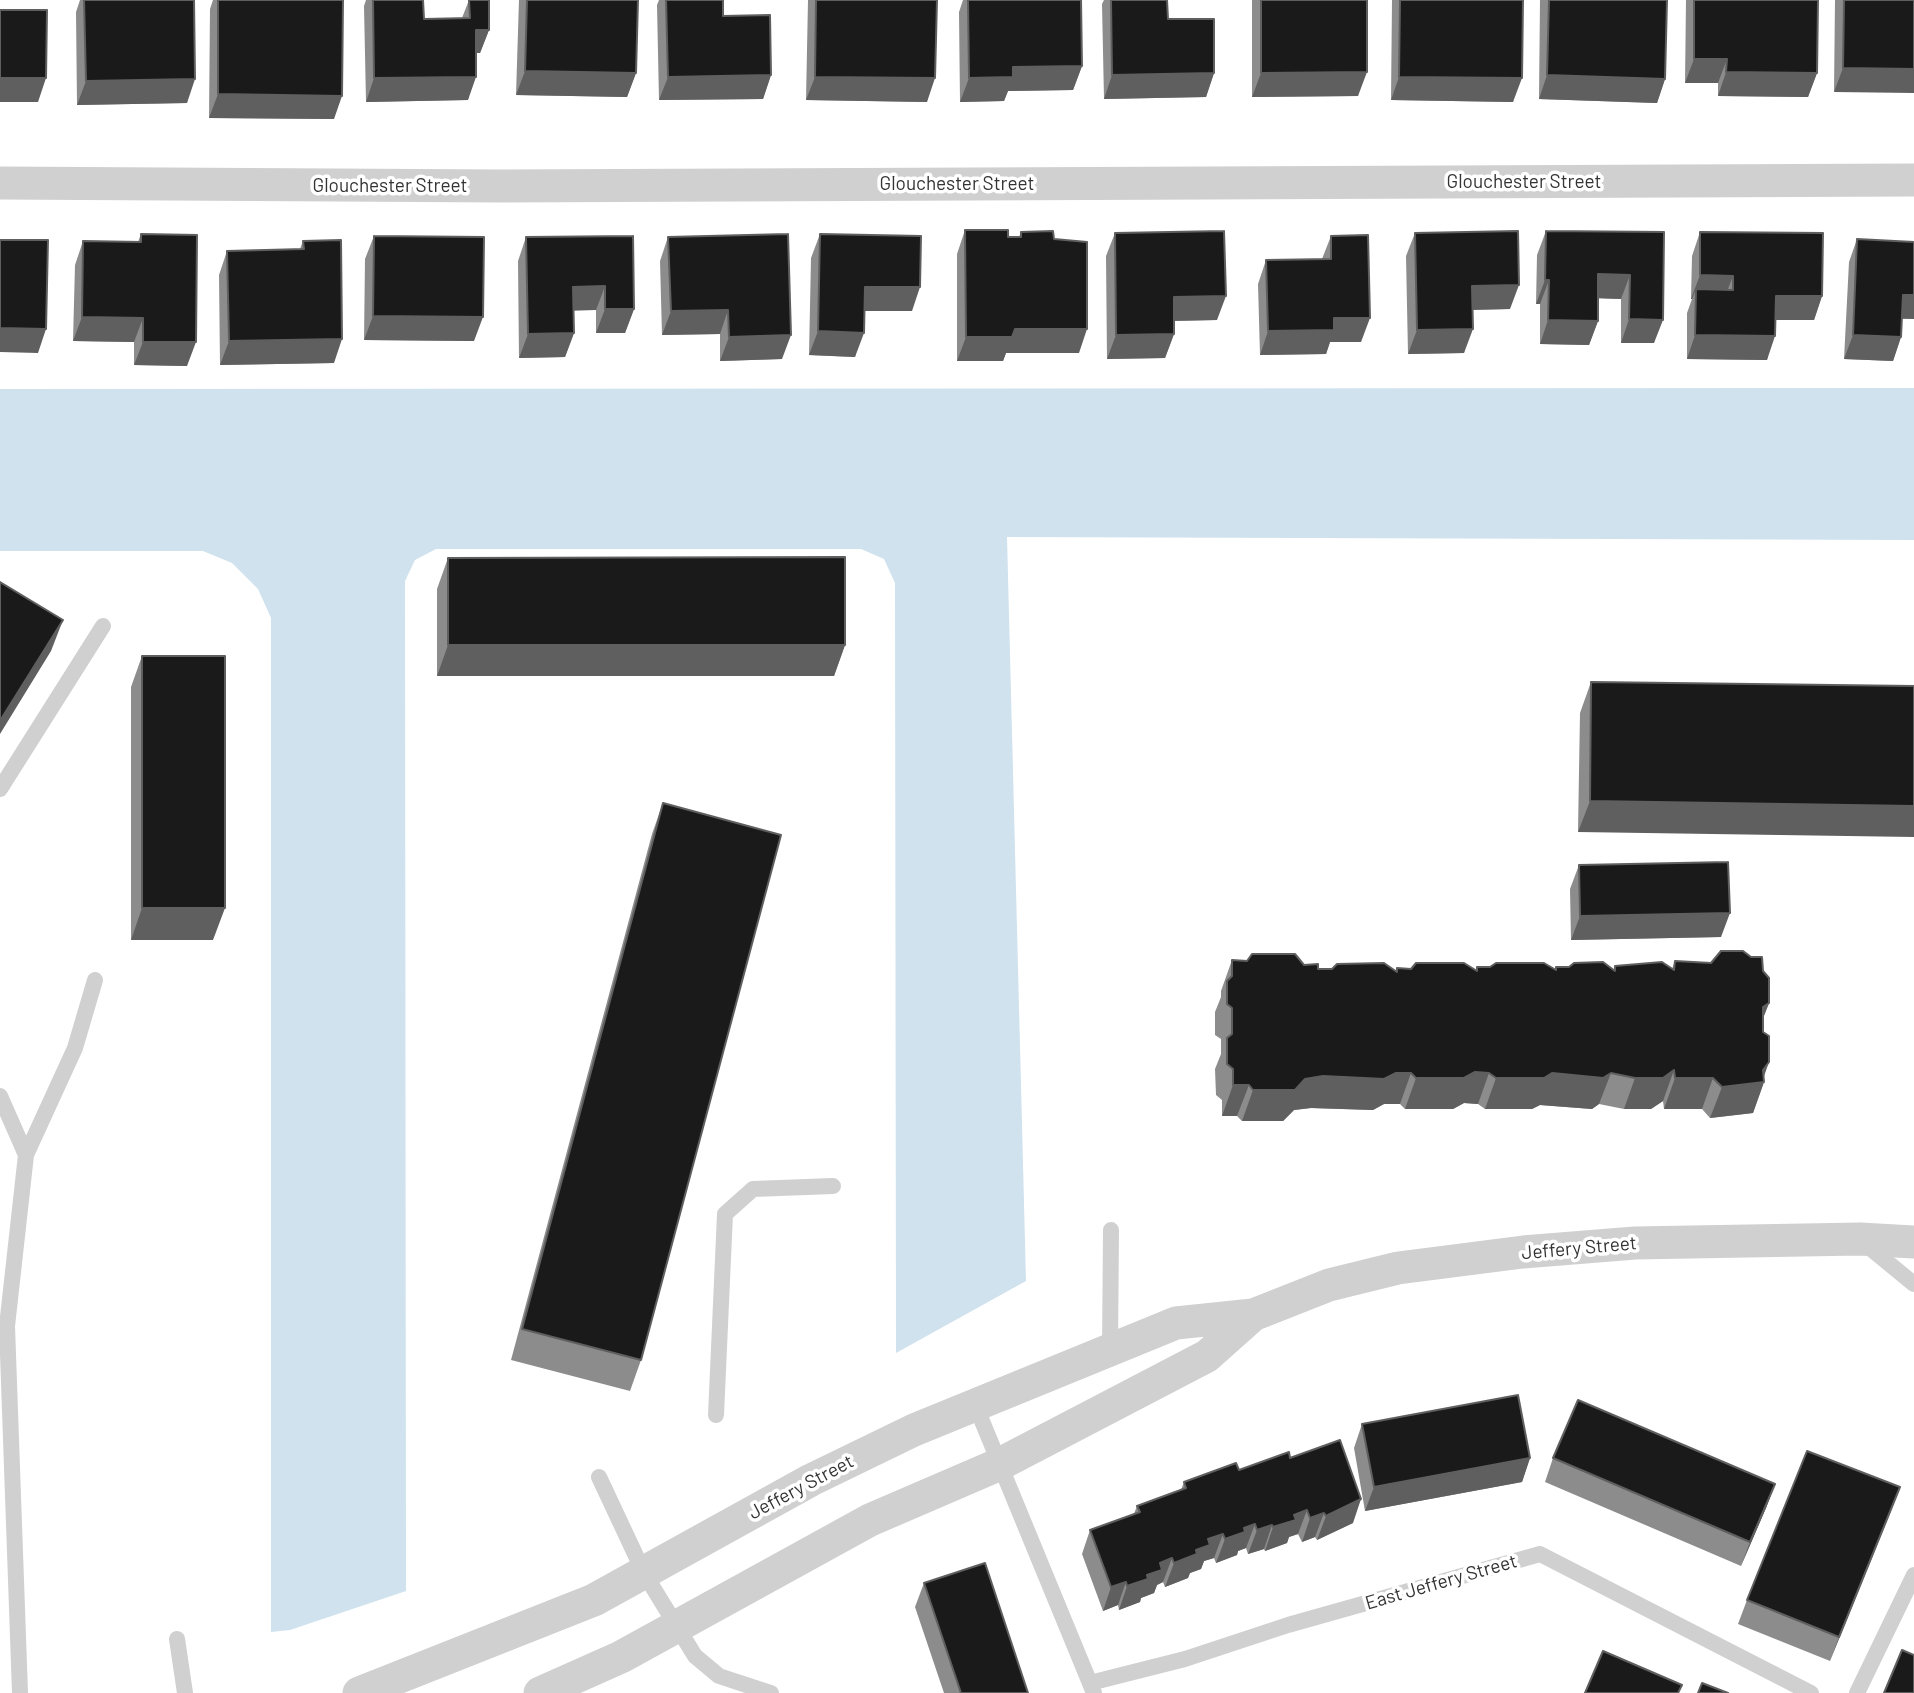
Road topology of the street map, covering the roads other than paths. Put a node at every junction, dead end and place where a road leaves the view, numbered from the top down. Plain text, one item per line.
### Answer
1 (1914, 180) edge
2 (0, 183) edge
3 (103, 626) dead end
4 (0, 789) edge
5 (95, 980) dead end
6 (0, 1096) edge
7 (26, 1155) junction
8 (833, 1186) dead end
9 (1111, 1230) dead end
10 (1860, 1239) junction
11 (1914, 1242) edge
12 (1914, 1284) edge
13 (1253, 1315) junction
14 (1110, 1349) junction
15 (975, 1404) junction
16 (716, 1415) dead end
17 (1000, 1464) junction
18 (599, 1477) dead end
19 (644, 1573) junction
20 (1914, 1575) edge
21 (676, 1628) junction
22 (177, 1639) dead end
23 (1092, 1688) edge
24 (20, 1693) edge
25 (185, 1693) edge
26 (359, 1693) edge
27 (540, 1693) edge
28 (771, 1693) edge
29 (1811, 1693) edge
30 (1857, 1693) edge

1 - 2 street, Glouchester Street
3 - 4 lane
5 - 7 lane
6 - 7 lane
7 - 24 lane
8 - 16 lane
9 - 14 lane
10 - 11 street, Jeffery Street
10 - 12 lane
10 - 13 street, Jeffery Street
13 - 14 street, Jeffery Street
13 - 17 street, Jeffery Street
14 - 15 street, Jeffery Street
15 - 17 lane, East Jeffery Street
15 - 19 street, Jeffery Street
17 - 21 street, Jeffery Street
17 - 23 lane, East Jeffery Street
18 - 19 lane
19 - 21 lane
19 - 26 street, Jeffery Street
20 - 30 lane
21 - 27 street, Jeffery Street
21 - 28 lane
22 - 25 lane
23 - 29 lane, East Jeffery Street

